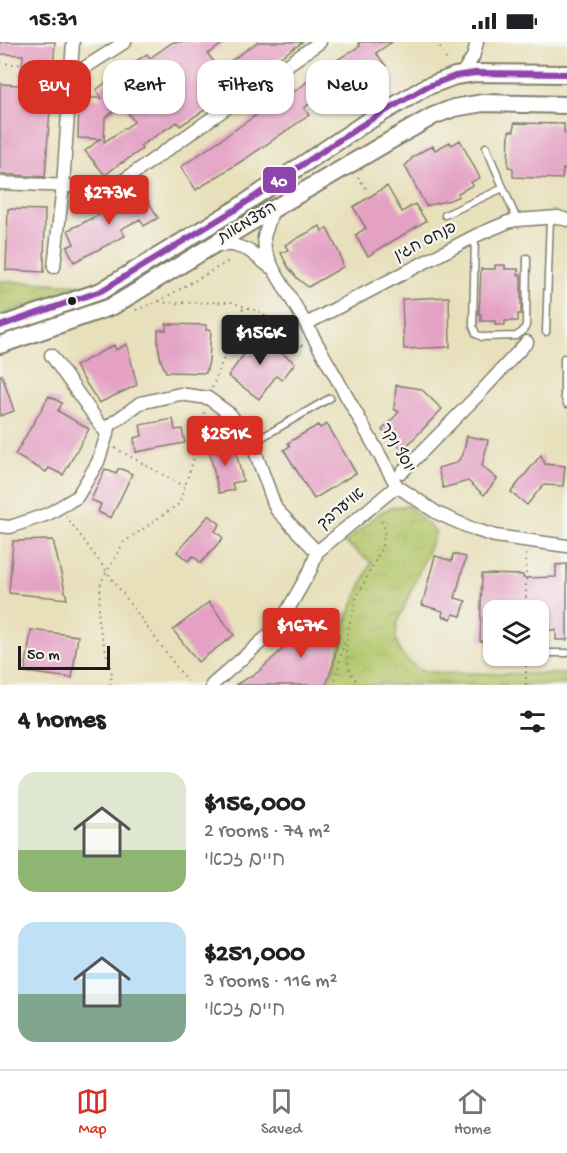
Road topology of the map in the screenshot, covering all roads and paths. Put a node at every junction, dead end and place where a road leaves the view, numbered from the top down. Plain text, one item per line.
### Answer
1 (73, 42) edge
2 (125, 42) edge
3 (320, 42) edge
4 (437, 42) edge
5 (478, 42) edge
6 (72, 60) edge
7 (91, 61) edge
8 (0, 63) edge
9 (18, 65) edge
10 (490, 73) junction
11 (567, 74) edge
12 (458, 76) junction
13 (567, 105) edge
14 (68, 114) edge
15 (486, 147) dead end
16 (358, 177) dead end
17 (0, 183) edge
18 (63, 185) junction
19 (503, 188) junction
20 (368, 190) dead end
21 (273, 209) junction
22 (445, 215) dead end
23 (550, 217) junction
24 (517, 220) junction
25 (567, 220) edge
26 (475, 236) junction
27 (214, 245) junction
28 (527, 258) dead end
29 (229, 261) dead end
30 (54, 267) dead end
31 (274, 270) junction
32 (244, 306) junction
33 (306, 324) junction
34 (0, 326) edge
35 (546, 332) dead end
36 (527, 342) dead end
37 (0, 345) edge
38 (309, 353) dead end
39 (51, 355) dead end
40 (564, 358) dead end
41 (208, 398) junction
42 (330, 398) dead end
43 (567, 404) edge
44 (104, 436) junction
45 (252, 443) junction
46 (402, 472) dead end
47 (397, 486) junction
48 (185, 487) junction
49 (64, 514) dead end
50 (378, 514) dead end
51 (0, 526) edge
52 (567, 546) edge
53 (317, 552) junction
54 (526, 553) dead end
55 (107, 572) junction
56 (526, 600) edge
57 (346, 634) junction
58 (567, 652) edge
59 (549, 653) edge
60 (526, 666) edge
61 (187, 681) dead end
62 (110, 685) edge
63 (212, 685) edge
64 (334, 685) edge
65 (358, 685) edge
66 (526, 685) edge

1 - 6 street
2 - 7 street
3 - 18 street
4 - 12 path
5 - 10 street
5 - 12 street
8 - 9 path
10 - 11 main road, העצמאות
10 - 12 main road, העצמאות
12 - 34 main road, העצמאות
13 - 21 main road, העצמאות
14 - 18 street
15 - 19 lane
16 - 20 path
17 - 18 street
18 - 30 street
19 - 22 lane
19 - 24 lane
21 - 27 main road, העצמאות
21 - 31 street, יוסף נקר
23 - 24 street, פנחס חגין
23 - 25 street, פנחס חגין
23 - 35 lane
24 - 26 street, פנחס חגין
26 - 28 lane
26 - 33 street, פנחס חגין
27 - 31 street, יוסף נקר
27 - 37 main road, העצמאות
29 - 32 path
31 - 33 street, יוסף נקר
32 - 38 path
32 - 41 path
33 - 47 street, יוסף נקר
36 - 46 street
39 - 44 street
40 - 43 lane
41 - 44 street
41 - 45 street
41 - 48 path
42 - 45 lane
44 - 48 path
44 - 51 street
45 - 53 street
47 - 52 street, יוסף נקר
47 - 53 street, אויערבך
48 - 55 path
49 - 55 path
50 - 57 path
53 - 63 street, אויערבך
54 - 56 path
55 - 61 path
55 - 62 path
57 - 64 path
57 - 65 path
58 - 59 lane
60 - 66 path

